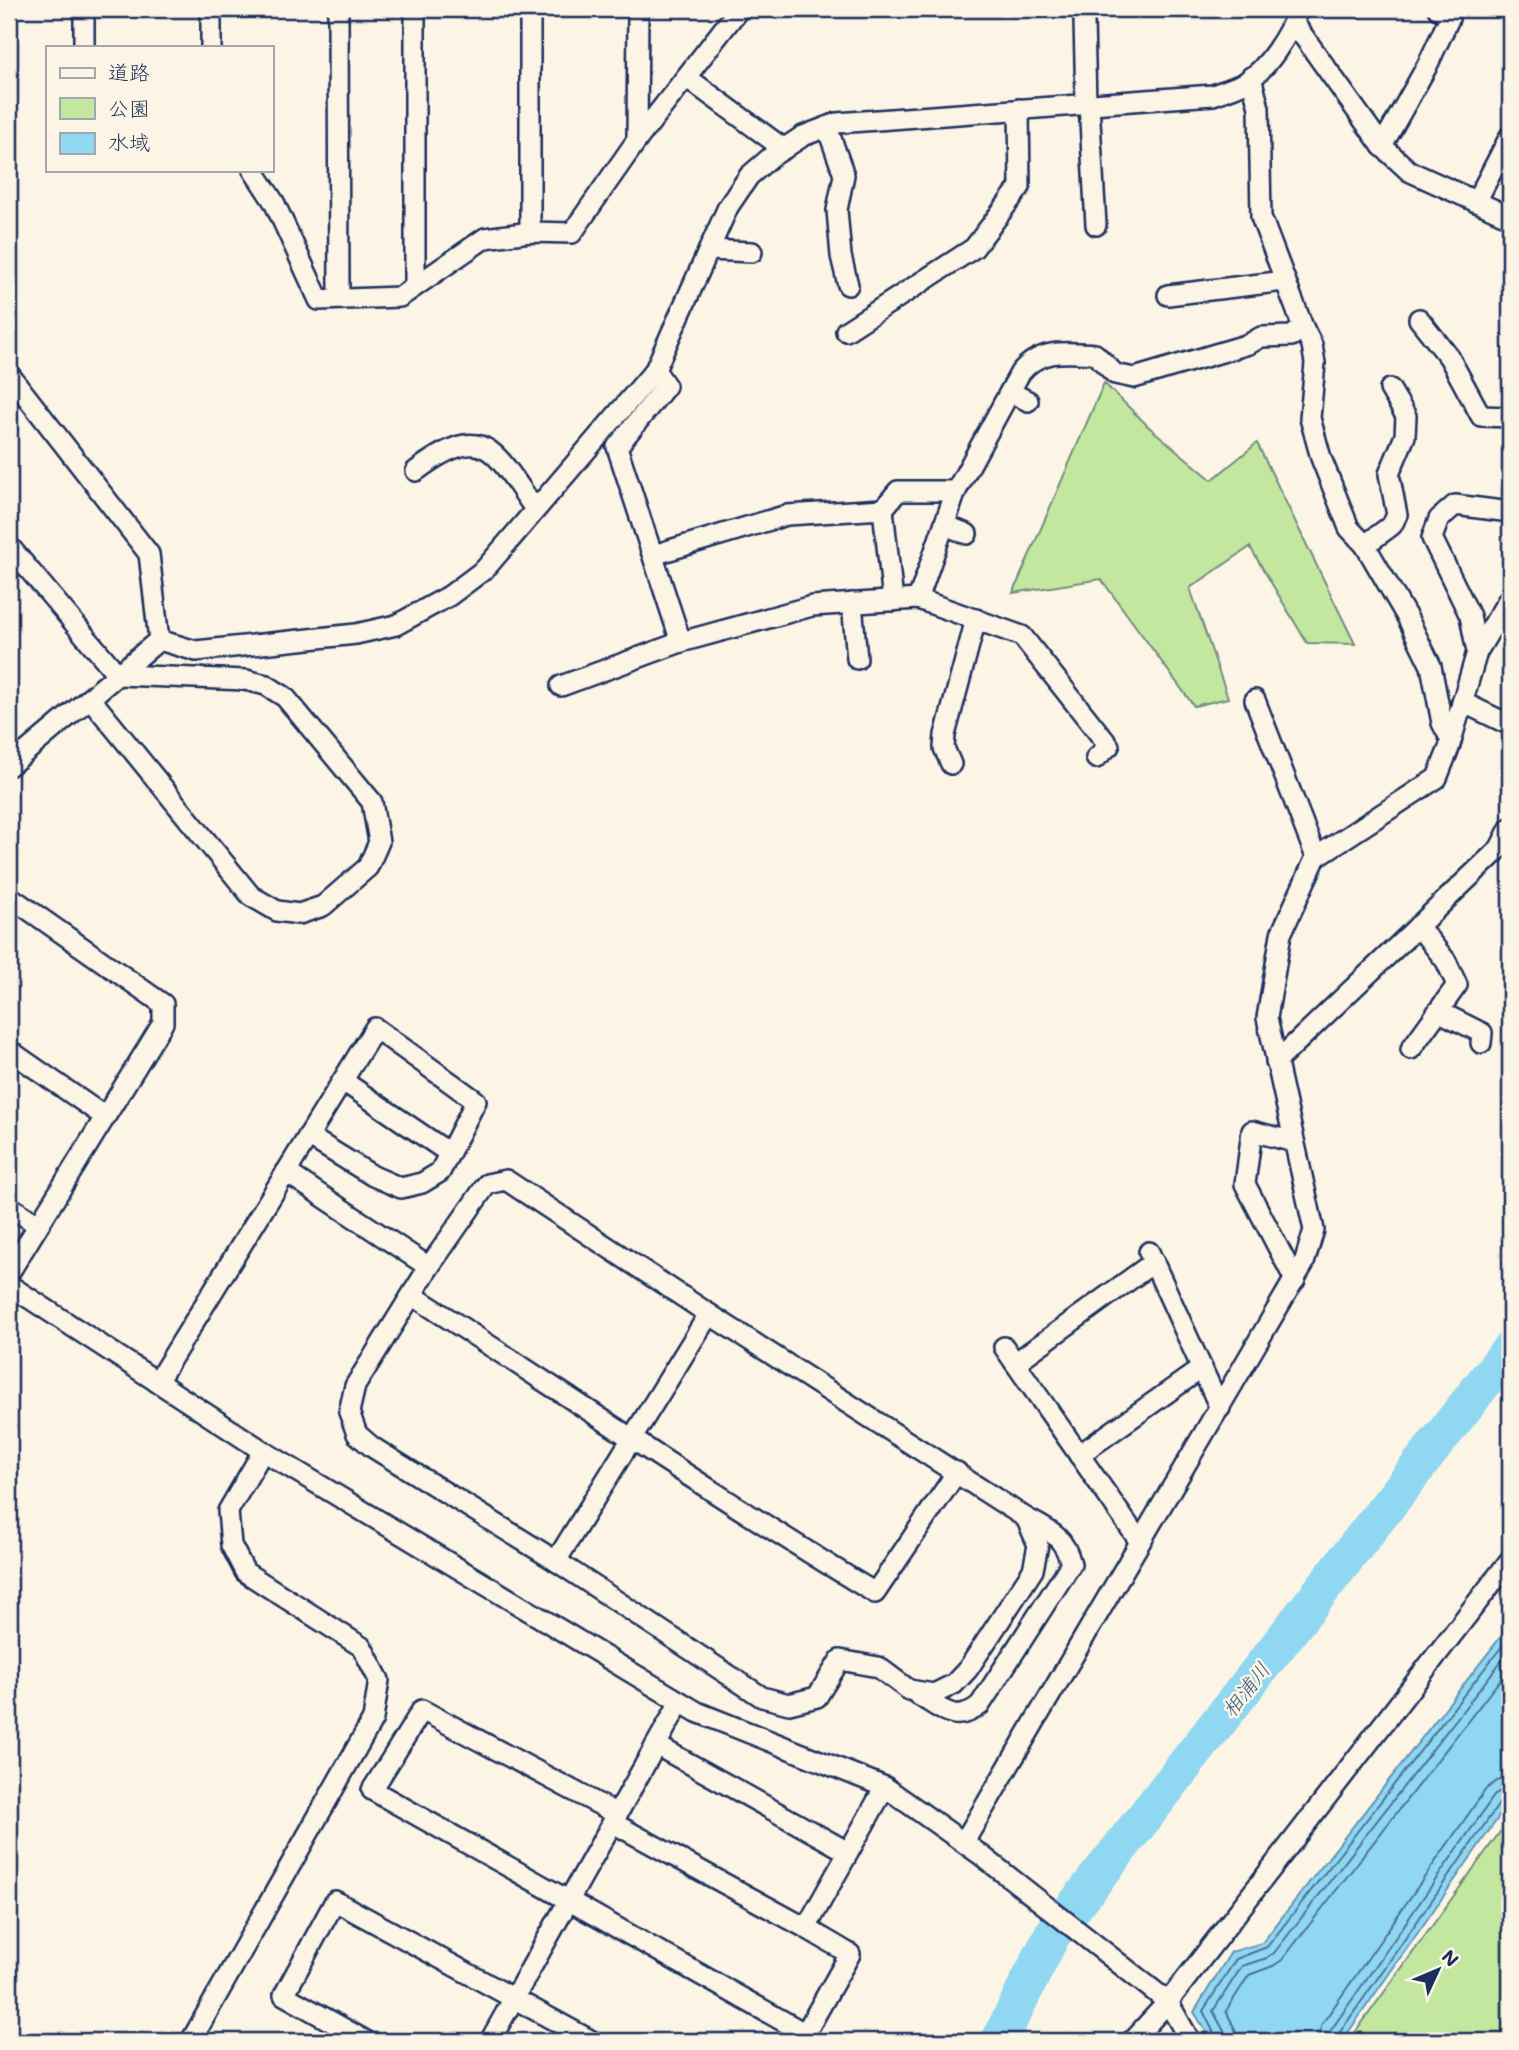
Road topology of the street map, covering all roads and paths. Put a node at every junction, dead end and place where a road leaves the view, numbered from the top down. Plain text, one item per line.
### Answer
1 (84, 9) edge
2 (211, 9) edge
3 (338, 9) edge
4 (415, 9) edge
5 (530, 9) edge
6 (638, 9) edge
7 (739, 9) edge
8 (1438, 9) edge
9 (1296, 16) edge
10 (1084, 21) dead end
11 (85, 46) edge
12 (211, 46) edge
13 (686, 77) junction
14 (1251, 78) junction
15 (1087, 104) junction
16 (1018, 109) junction
17 (827, 127) junction
18 (1510, 136) edge
19 (637, 139) junction
20 (1382, 146) junction
21 (784, 149) junction
22 (254, 172) edge
23 (1476, 202) junction
24 (1510, 217) edge
25 (1096, 225) dead end
26 (530, 232) junction
27 (709, 250) junction
28 (752, 252) dead end
29 (1285, 281) junction
30 (848, 285) dead end
31 (415, 286) junction
32 (1168, 295) dead end
33 (339, 298) junction
34 (1419, 319) dead end
35 (1303, 327) junction
36 (846, 331) dead end
37 (655, 370) junction
38 (9, 374) edge
39 (1390, 388) dead end
40 (1510, 417) edge
41 (416, 471) dead end
42 (956, 491) junction
43 (535, 509) junction
44 (883, 509) junction
45 (1510, 512) edge
46 (944, 525) junction
47 (967, 534) dead end
48 (1365, 545) junction
49 (9, 546) edge
50 (653, 555) junction
51 (1510, 597) edge
52 (918, 599) junction
53 (892, 601) junction
54 (852, 603) junction
55 (976, 619) junction
56 (159, 640) junction
57 (681, 642) junction
58 (1477, 652) junction
59 (857, 659) dead end
60 (118, 675) junction
61 (561, 686) dead end
62 (90, 698) junction
63 (1255, 700) dead end
64 (1462, 702) junction
65 (1510, 725) edge
66 (1451, 740) junction
67 (1096, 758) dead end
68 (951, 764) dead end
69 (9, 766) edge
70 (1510, 828) edge
71 (1316, 857) junction
72 (9, 896) edge
73 (1418, 926) junction
74 (1438, 1011) junction
75 (1481, 1043) dead end
76 (1411, 1049) dead end
77 (9, 1050) edge
78 (1276, 1062) junction
79 (343, 1081) junction
80 (104, 1118) junction
81 (308, 1136) junction
82 (1294, 1142) junction
83 (449, 1153) junction
84 (286, 1172) junction
85 (9, 1206) edge
86 (38, 1225) junction
87 (429, 1267) junction
88 (9, 1273) edge
89 (1295, 1280) junction
90 (9, 1285) edge
91 (412, 1295) junction
92 (709, 1314) junction
93 (1202, 1368) junction
94 (157, 1382) junction
95 (1220, 1408) junction
96 (634, 1438) junction
97 (263, 1451) junction
98 (1079, 1455) junction
99 (957, 1472) junction
100 (1026, 1518) junction
101 (1140, 1542) junction
102 (1510, 1560) edge
103 (556, 1561) junction
104 (909, 1690) junction
105 (680, 1702) junction
106 (656, 1745) junction
107 (885, 1787) junction
108 (615, 1818) junction
109 (964, 1842) junction
110 (849, 1852) junction
111 (569, 1901) junction
112 (806, 1928) junction
113 (1163, 1998) junction
114 (514, 1999) junction
115 (803, 2037) edge
116 (191, 2041) edge
117 (366, 2041) edge
118 (490, 2041) edge
119 (592, 2041) edge
120 (1132, 2041) edge
121 (1190, 2041) edge

1 - 11 street
2 - 12 street
3 - 33 street
4 - 31 street
5 - 26 street
6 - 19 street
7 - 13 street
8 - 20 street
9 - 14 street
9 - 20 street
10 - 15 street
13 - 19 street
13 - 21 street
14 - 15 street
14 - 29 street
15 - 16 street
15 - 25 street
16 - 17 street
16 - 36 street
17 - 21 street
17 - 30 street
18 - 23 street
19 - 26 street
20 - 23 street
21 - 27 street
22 - 33 street
23 - 24 street
26 - 31 street
27 - 28 street
27 - 37 street
29 - 32 street
29 - 35 street
31 - 33 street
34 - 40 street
35 - 42 street
35 - 48 street
37 - 43 street
37 - 50 street
38 - 56 street
39 - 48 street
41 - 43 street
42 - 44 street
42 - 46 street
43 - 56 street
44 - 50 street
44 - 53 street
45 - 58 street
46 - 47 street
46 - 52 street
48 - 66 street
49 - 60 street
50 - 57 street
51 - 58 street
52 - 53 street
52 - 55 street
53 - 54 street
54 - 57 street
54 - 59 street
55 - 67 street
55 - 68 street
56 - 60 street
57 - 61 street
58 - 64 street
60 - 62 street
60 - 62 street
62 - 69 street
63 - 71 street
64 - 65 street
64 - 66 street
66 - 71 street
70 - 73 street
71 - 78 street
72 - 80 street
73 - 74 street
73 - 78 street
74 - 75 street
74 - 76 street
77 - 80 street
78 - 82 street
79 - 81 street
79 - 83 street
79 - 83 street
80 - 86 street
81 - 83 street
81 - 84 street
82 - 89 street
82 - 89 street
84 - 87 street
84 - 94 street
85 - 86 street
86 - 88 street
87 - 91 street
87 - 92 street
89 - 95 street
90 - 94 street
91 - 96 street
91 - 103 street
92 - 96 street
92 - 99 street
93 - 95 street
93 - 98 street
93 - 98 street
94 - 97 street
95 - 101 street
96 - 99 street
96 - 103 street
97 - 105 street
97 - 116 street
98 - 101 street
99 - 100 street
100 - 104 street
100 - 104 street
101 - 109 street
102 - 113 street
103 - 104 street
105 - 106 street
105 - 107 street
106 - 108 street
106 - 110 street
107 - 109 street
107 - 110 street
108 - 111 street
108 - 111 street
108 - 112 street
109 - 113 street
110 - 112 street
111 - 114 street
111 - 115 street
112 - 115 street
113 - 120 street
113 - 121 street
114 - 117 street
114 - 118 street
114 - 119 street

